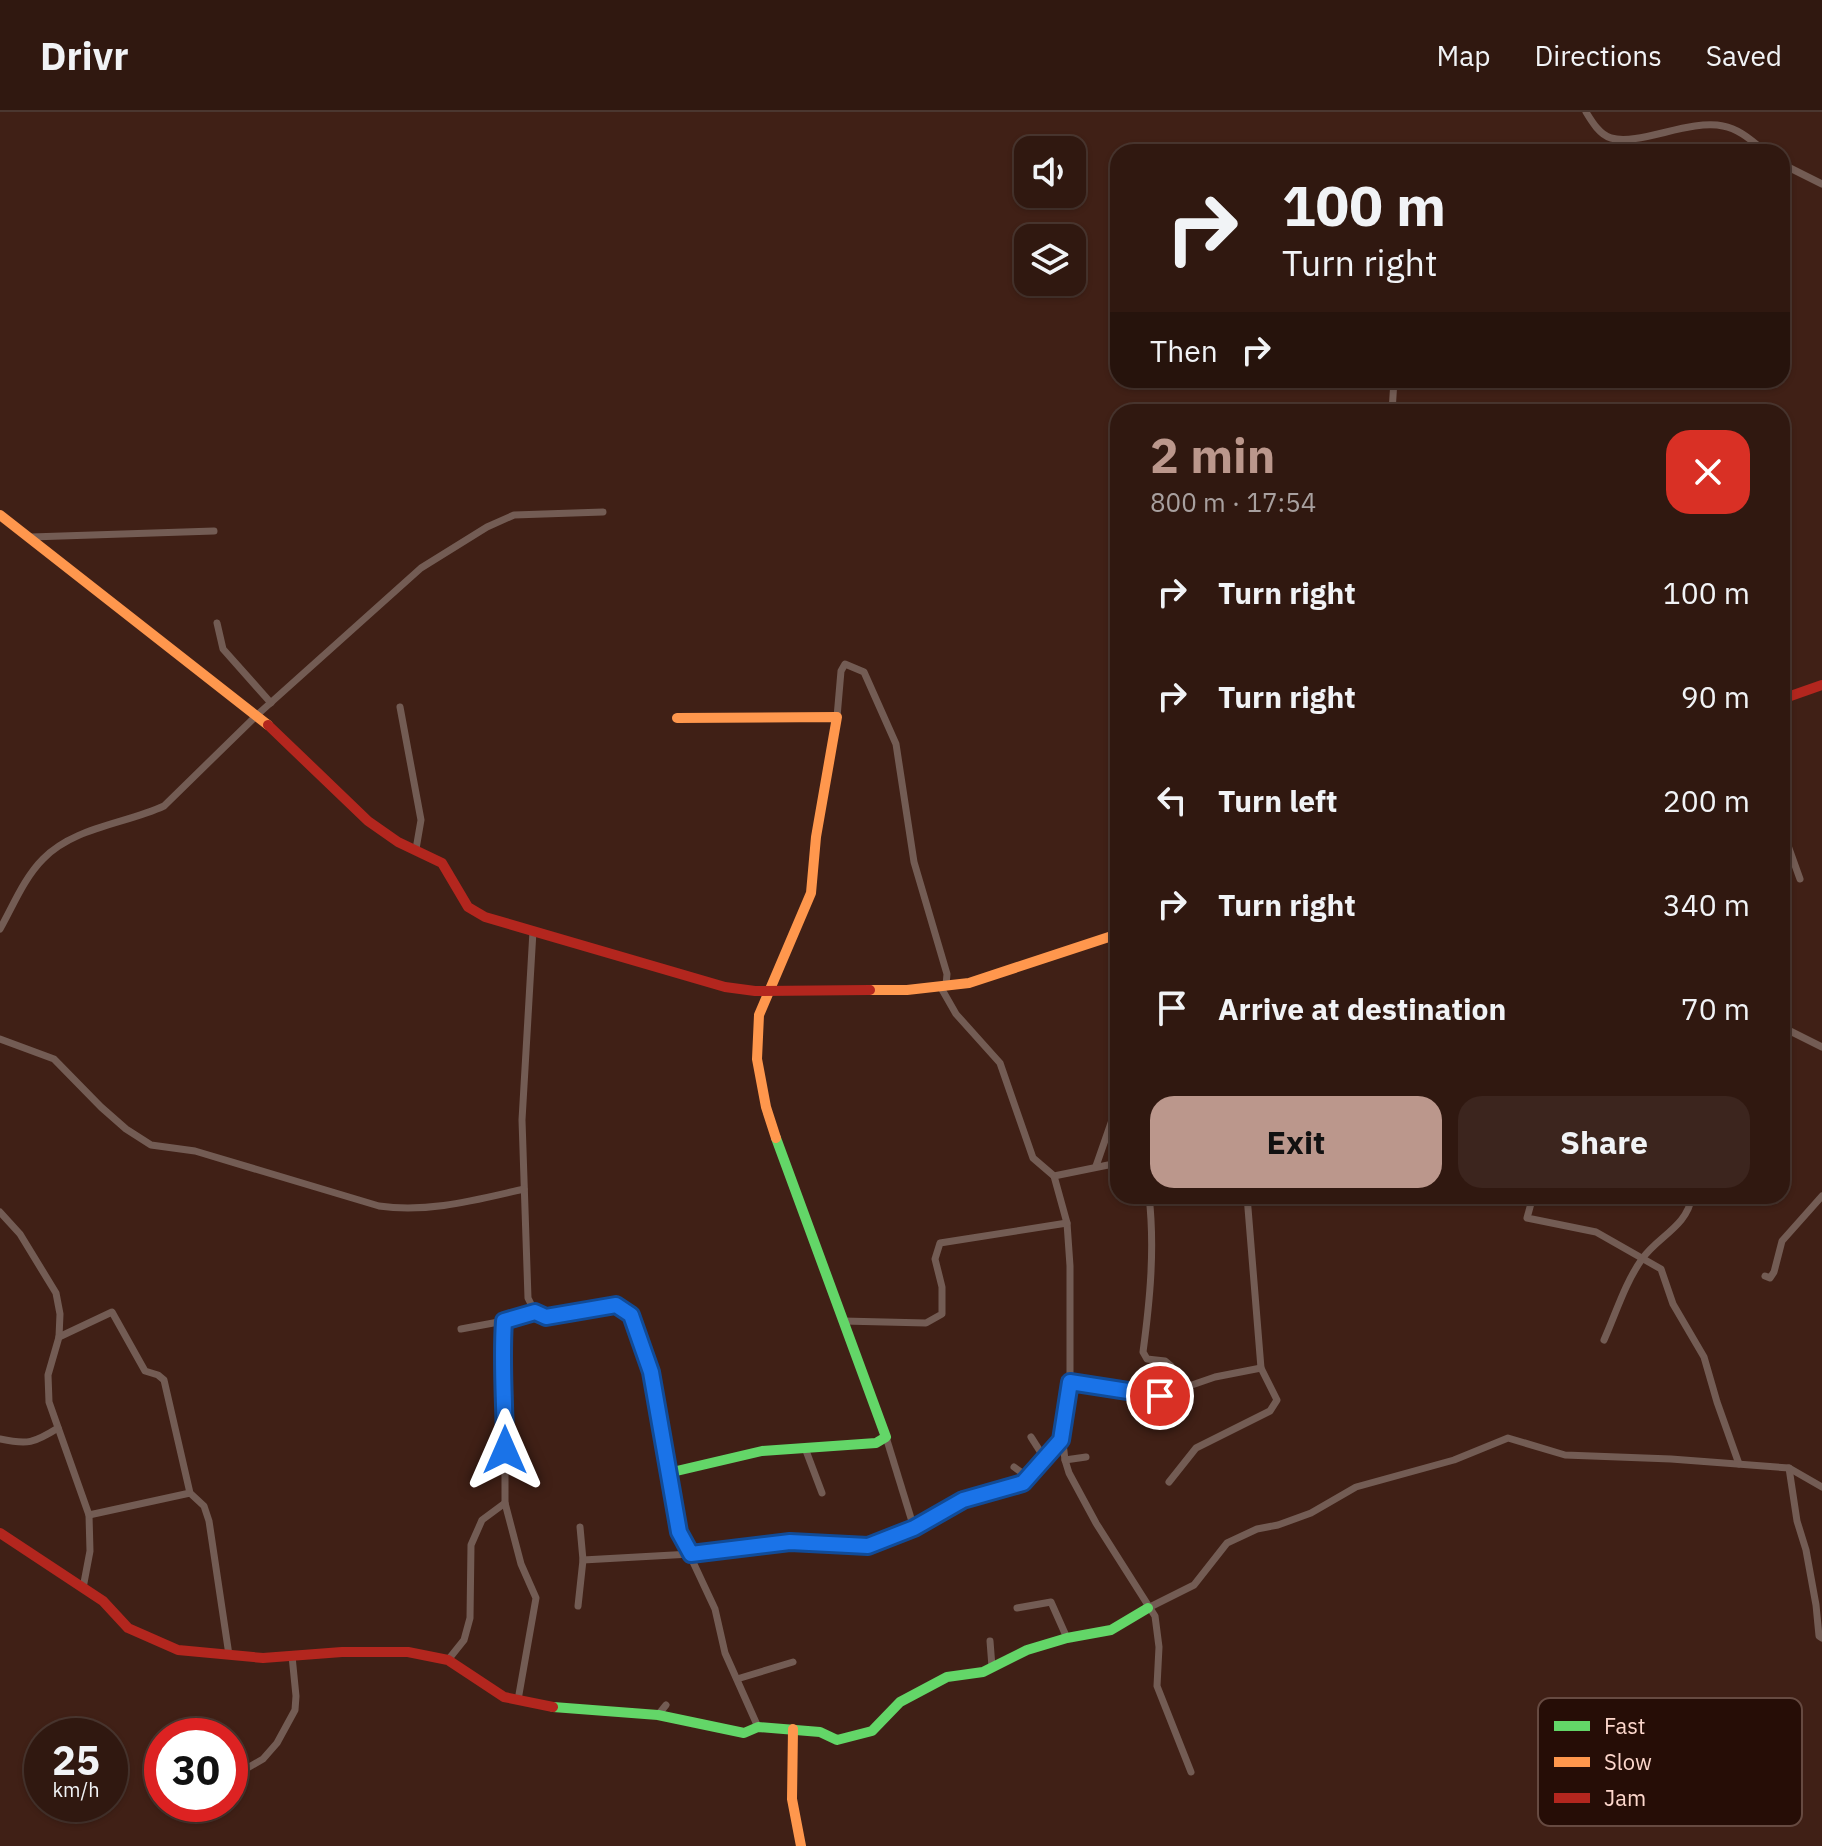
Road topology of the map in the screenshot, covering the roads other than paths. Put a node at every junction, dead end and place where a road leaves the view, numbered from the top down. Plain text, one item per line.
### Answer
1 (1586, 112) edge
2 (1755, 144) edge
3 (1790, 168) edge
4 (1822, 184) edge
5 (603, 512) dead end
6 (0, 515) edge
7 (214, 531) dead end
8 (31, 537) junction
9 (217, 623) dead end
10 (1822, 685) edge
11 (1790, 696) edge
12 (271, 703) junction
13 (400, 707) dead end
14 (257, 715) junction
15 (837, 717) junction
16 (677, 718) dead end
17 (416, 849) junction
18 (1790, 851) edge
19 (1800, 879) dead end
20 (0, 929) edge
21 (533, 931) junction
22 (1110, 937) edge
23 (943, 986) junction
24 (771, 991) junction
25 (1790, 1031) edge
26 (0, 1039) edge
27 (1822, 1047) edge
28 (1110, 1126) edge
29 (1110, 1164) edge
30 (1096, 1166) junction
31 (1054, 1176) junction
32 (524, 1189) junction
33 (1822, 1196) edge
34 (1150, 1204) edge
35 (1248, 1204) edge
36 (1531, 1204) edge
37 (1691, 1204) edge
38 (0, 1212) edge
39 (1067, 1223) junction
40 (1643, 1257) junction
41 (1765, 1276) dead end
42 (535, 1312) junction
43 (504, 1321) junction
44 (843, 1321) junction
45 (461, 1329) dead end
46 (59, 1337) junction
47 (1604, 1340) dead end
48 (1261, 1368) junction
49 (1070, 1382) junction
50 (1172, 1393) junction
51 (58, 1428) junction
52 (886, 1437) junction
53 (1031, 1437) dead end
54 (0, 1439) edge
55 (1061, 1440) junction
56 (805, 1448) junction
57 (1086, 1457) dead end
58 (1045, 1459) junction
59 (1065, 1460) junction
60 (1739, 1464) junction
61 (1014, 1467) dead end
62 (1789, 1468) junction
63 (668, 1473) junction
64 (1028, 1477) junction
65 (1169, 1482) dead end
66 (1822, 1487) edge
67 (190, 1493) junction
68 (822, 1493) dead end
69 (505, 1503) junction
70 (89, 1515) junction
71 (580, 1527) dead end
72 (914, 1528) junction
73 (0, 1533) edge
74 (691, 1554) junction
75 (583, 1560) junction
76 (83, 1588) junction
77 (578, 1606) dead end
78 (1017, 1608) dead end
79 (1148, 1608) junction
80 (1067, 1638) junction
81 (1822, 1638) edge
82 (990, 1641) dead end
83 (229, 1655) junction
84 (292, 1656) junction
85 (448, 1660) junction
86 (793, 1662) dead end
87 (992, 1667) junction
88 (737, 1679) junction
89 (518, 1700) junction
90 (666, 1705) dead end
91 (658, 1715) junction
92 (758, 1727) junction
93 (793, 1729) junction
94 (248, 1768) edge
95 (1191, 1772) dead end
96 (801, 1846) edge

1 - 2 street
3 - 4 street
5 - 12 street
6 - 8 street
7 - 8 street
8 - 14 street
9 - 12 street
10 - 11 street
12 - 14 street
13 - 17 street
14 - 17 street
14 - 20 street
15 - 16 street
15 - 23 street
15 - 24 street
17 - 21 street
18 - 19 street
21 - 24 street
21 - 32 street
22 - 23 street
23 - 24 street
23 - 31 street
24 - 44 street
25 - 27 street
26 - 32 street
28 - 30 street
29 - 30 street
30 - 31 street
31 - 39 street
32 - 42 street
33 - 41 street
34 - 50 street
35 - 48 street
36 - 40 street
37 - 40 street
38 - 46 street
39 - 44 street
39 - 49 street
40 - 47 street
40 - 60 street
42 - 43 street
42 - 63 street
43 - 45 street
43 - 69 street
44 - 52 street
46 - 51 street
46 - 67 street
48 - 50 street
48 - 65 street
49 - 50 street
49 - 55 street
51 - 54 street
51 - 70 street
52 - 56 street
52 - 72 street
53 - 58 street
55 - 58 street
55 - 59 street
56 - 63 street
56 - 68 street
57 - 59 street
58 - 64 street
59 - 79 street
60 - 62 street
60 - 79 street
61 - 64 street
62 - 66 street
62 - 81 street
63 - 74 street
64 - 72 street
67 - 70 street
67 - 83 street
69 - 85 street
69 - 89 street
70 - 76 street
71 - 75 street
72 - 74 street
73 - 76 street
74 - 75 street
74 - 88 street
75 - 77 street
76 - 83 street
78 - 80 street
79 - 80 street
79 - 95 street
80 - 87 street
82 - 87 street
83 - 84 street
84 - 85 street
84 - 94 street
85 - 89 street
86 - 88 street
87 - 93 street
88 - 92 street
89 - 91 street
90 - 91 street
91 - 92 street
92 - 93 street
93 - 96 street

